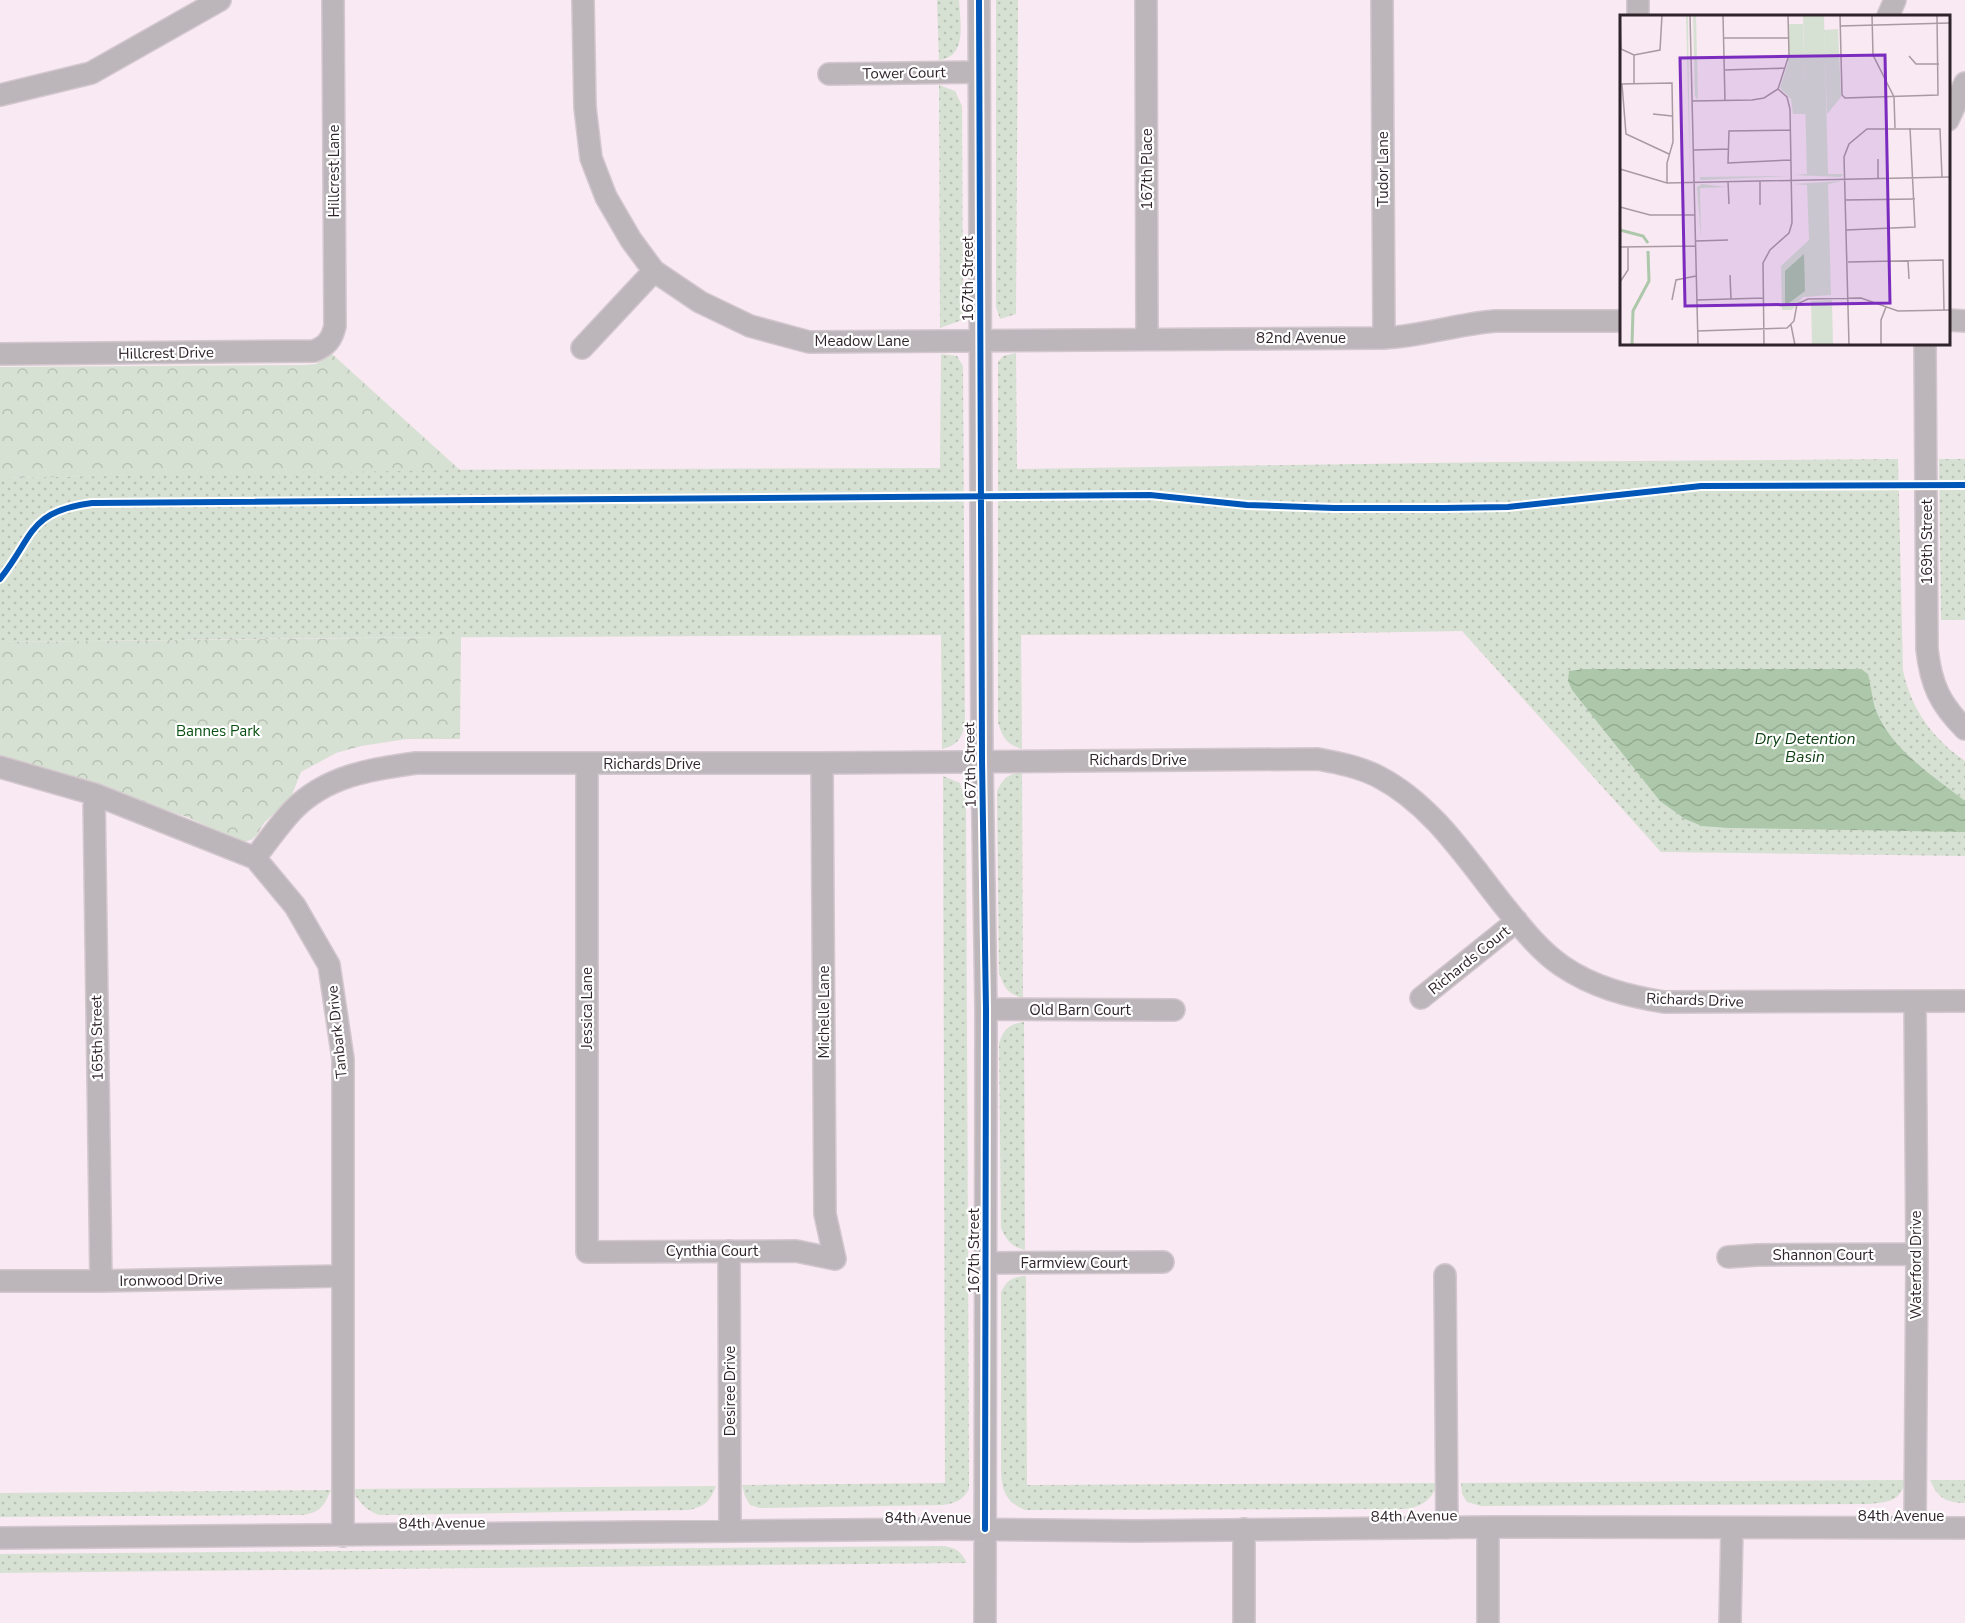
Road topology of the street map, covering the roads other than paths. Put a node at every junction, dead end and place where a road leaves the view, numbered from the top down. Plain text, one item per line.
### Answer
1 (220, 0) edge
2 (333, 0) edge
3 (583, 0) edge
4 (979, 0) edge
5 (1146, 0) edge
6 (1382, 0) edge
7 (1895, 0) edge
8 (1888, 15) edge
9 (980, 72) junction
10 (829, 74) dead end
11 (1965, 83) edge
12 (0, 95) edge
13 (1950, 116) edge
14 (654, 271) junction
15 (1950, 320) edge
16 (1620, 321) edge
17 (1965, 321) edge
18 (1384, 338) junction
19 (1147, 339) junction
20 (980, 341) junction
21 (329, 342) joint
22 (1925, 345) edge
23 (582, 348) dead end
24 (0, 354) edge
25 (1965, 729) edge
26 (982, 761) junction
27 (822, 763) junction
28 (587, 764) junction
29 (0, 767) edge
30 (94, 794) junction
31 (255, 858) junction
32 (1516, 921) junction
33 (1421, 998) dead end
34 (1965, 1001) edge
35 (1915, 1002) junction
36 (986, 1010) junction
37 (1174, 1010) dead end
38 (729, 1251) junction
39 (587, 1252) joint
40 (1917, 1254) junction
41 (1728, 1257) dead end
42 (835, 1259) joint
43 (1163, 1262) dead end
44 (986, 1263) junction
45 (1445, 1275) dead end
46 (342, 1276) junction
47 (0, 1281) edge
48 (101, 1281) junction
49 (1488, 1527) junction
50 (1447, 1528) junction
51 (1732, 1528) junction
52 (1915, 1528) junction
53 (1965, 1528) edge
54 (985, 1529) junction
55 (1244, 1529) junction
56 (730, 1531) junction
57 (343, 1536) junction
58 (0, 1539) edge
59 (985, 1623) edge
60 (1244, 1623) edge
61 (1488, 1623) edge
62 (1731, 1623) edge

1 - 12 street
2 - 21 street, Hillcrest Lane
3 - 14 street, Meadow Lane
4 - 9 street, 167th Street
5 - 19 street, 167th Place
6 - 18 street, Tudor Lane
7 - 8 street
9 - 10 street, Tower Court
9 - 20 street, 167th Street
11 - 13 street
14 - 20 street, Meadow Lane
14 - 23 street
15 - 17 street
16 - 18 street, 82nd Avenue
18 - 19 street, 82nd Avenue
19 - 20 street, 82nd Avenue
20 - 26 street, 167th Street
21 - 24 street, Hillcrest Drive
22 - 25 street, 169th Street
26 - 27 street, Richards Drive
26 - 32 street, Richards Drive
26 - 36 street, 167th Street
27 - 28 street, Richards Drive
27 - 42 street, Michelle Lane
28 - 31 street, Richards Drive
28 - 39 street, Jessica Lane
29 - 30 street, Tanbark Drive
30 - 31 street, Tanbark Drive
30 - 48 street, 165th Street
31 - 46 street, Tanbark Drive
32 - 33 street, Richards Court
32 - 35 street, Richards Drive
34 - 35 street, Richards Drive
35 - 40 street, Waterford Drive
36 - 37 street, Old Barn Court
36 - 44 street, 167th Street
38 - 39 street, Cynthia Court
38 - 42 street, Cynthia Court
38 - 56 street, Desiree Drive
40 - 41 street, Shannon Court
40 - 52 street, Waterford Drive
43 - 44 street, Farmview Court
44 - 54 street, 167th Street
45 - 50 street
46 - 48 street, Ironwood Drive
46 - 57 street, Tanbark Drive
47 - 48 street, Ironwood Drive
49 - 50 street, 84th Avenue
49 - 51 street, 84th Avenue
49 - 61 street
50 - 55 street, 84th Avenue
51 - 52 street, 84th Avenue
51 - 62 street
52 - 53 street, 84th Avenue
54 - 55 street, 84th Avenue
54 - 56 street, 84th Avenue
54 - 59 street, 167th Street
55 - 60 street
56 - 57 street, 84th Avenue
57 - 58 street, 84th Avenue

